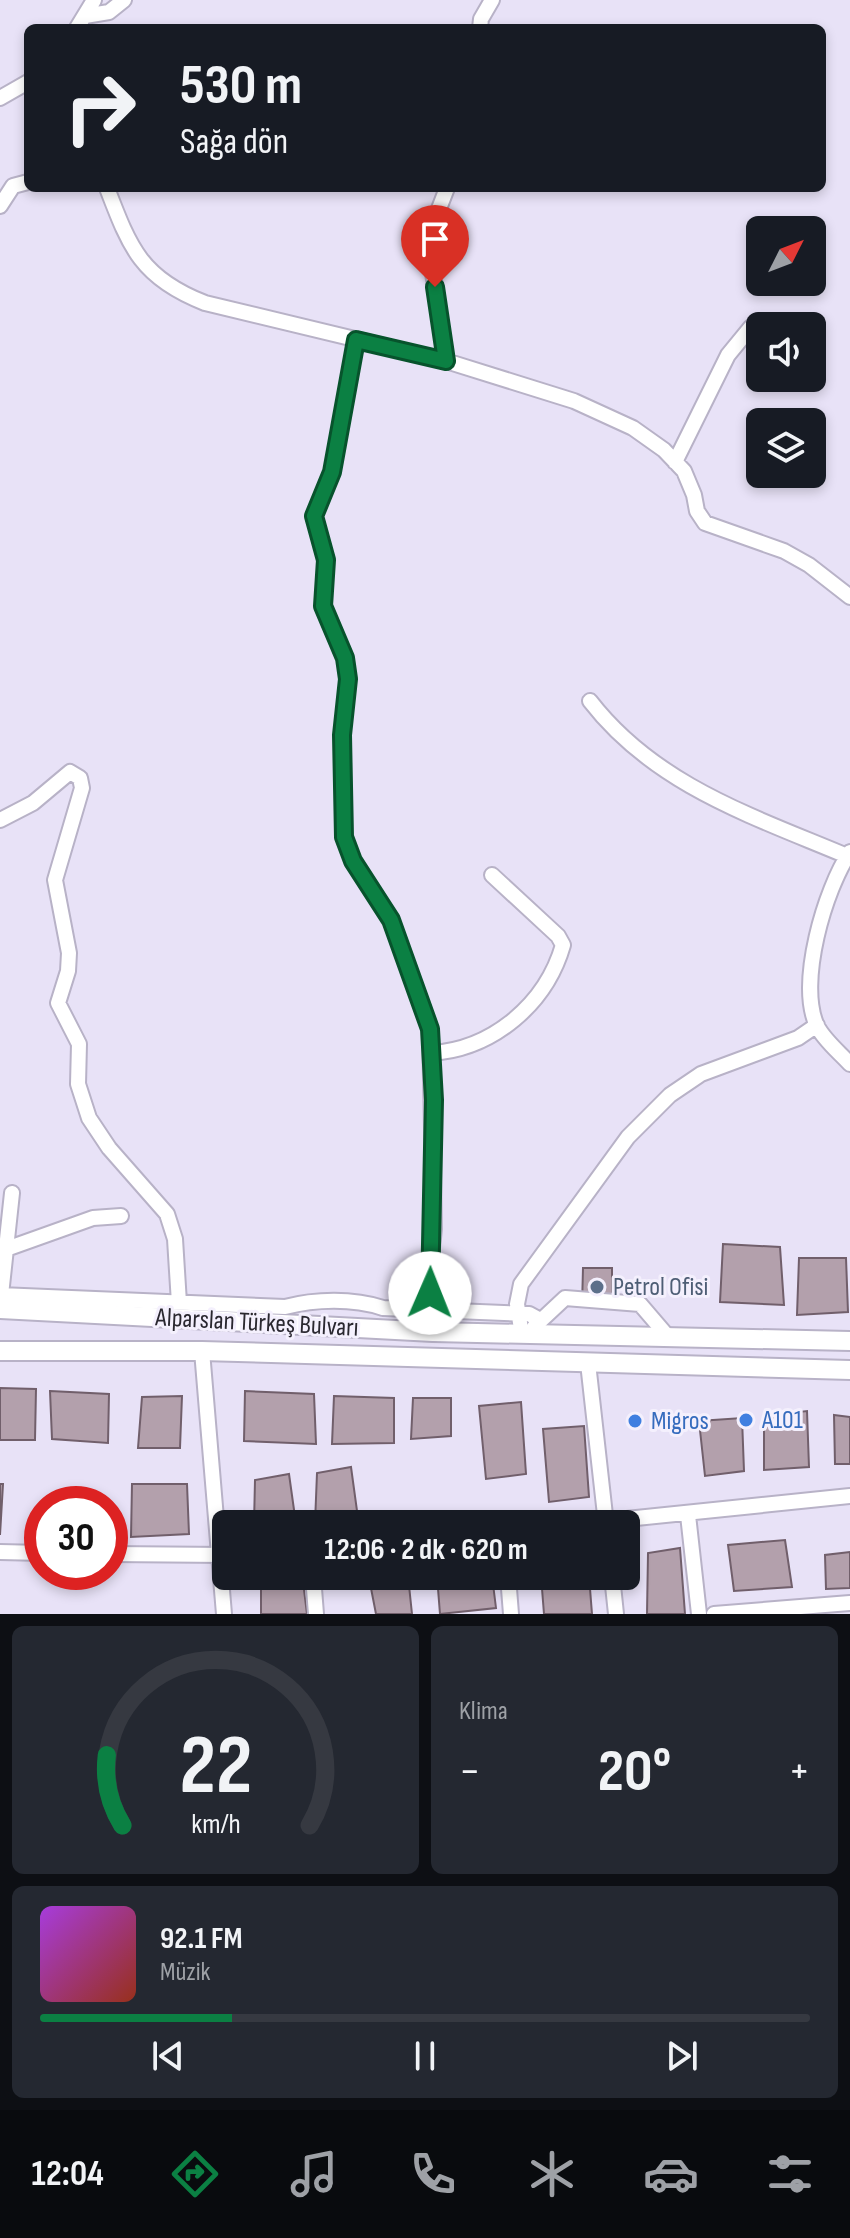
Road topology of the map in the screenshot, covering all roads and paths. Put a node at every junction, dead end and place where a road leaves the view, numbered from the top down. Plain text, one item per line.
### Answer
1 (94, 0) edge
2 (124, 0) edge
3 (492, 0) edge
4 (81, 22) edge
5 (480, 24) edge
6 (24, 84) edge
7 (0, 98) edge
8 (24, 183) edge
9 (109, 192) edge
10 (445, 192) edge
11 (0, 206) edge
12 (746, 333) edge
13 (356, 340) junction
14 (446, 361) junction
15 (675, 462) junction
16 (850, 597) edge
17 (590, 701) dead end
18 (0, 820) edge
19 (848, 854) edge
20 (492, 875) dead end
21 (817, 1025) junction
22 (432, 1053) junction
23 (850, 1064) edge
24 (12, 1193) dead end
25 (121, 1216) dead end
26 (9, 1248) junction
27 (0, 1300) edge
28 (180, 1311) junction
29 (430, 1311) junction
30 (519, 1313) junction
31 (540, 1320) junction
32 (433, 1332) junction
33 (524, 1335) junction
34 (670, 1339) junction
35 (850, 1341) edge
36 (0, 1351) edge
37 (202, 1351) junction
38 (588, 1363) junction
39 (850, 1370) edge
40 (850, 1496) edge
41 (218, 1510) edge
42 (605, 1510) edge
43 (688, 1515) junction
44 (640, 1520) edge
45 (0, 1552) edge
46 (24, 1553) edge
47 (128, 1554) edge
48 (212, 1555) edge
49 (224, 1590) edge
50 (314, 1590) edge
51 (509, 1590) edge
52 (613, 1590) edge
53 (850, 1603) edge
54 (224, 1614) edge
55 (316, 1614) edge
56 (511, 1614) edge
57 (616, 1614) edge
58 (699, 1614) edge
59 (714, 1614) edge

1 - 4 street
2 - 4 street
3 - 5 street
6 - 7 street
8 - 11 street
9 - 13 street
10 - 14 street
12 - 15 street
13 - 14 street
13 - 22 street
14 - 15 street
15 - 16 street
17 - 19 street
18 - 28 street
19 - 21 street
20 - 22 street
21 - 23 street
21 - 30 street
22 - 29 street
24 - 26 street
25 - 26 street
26 - 27 street
27 - 28 main road, Alparslan Türkeş Bulvarı
28 - 29 street
28 - 32 main road, Alparslan Türkeş Bulvarı
29 - 30 street
29 - 32 street
30 - 31 street
30 - 33 street
31 - 33 street
31 - 34 street
32 - 33 main road, Alparslan Türkeş Bulvarı
33 - 34 main road, Alparslan Türkeş Bulvarı
34 - 35 main road, Alparslan Türkeş Bulvarı
36 - 37 main road, Alparslan Türkeş Bulvarı
37 - 38 main road, Alparslan Türkeş Bulvarı
37 - 41 street
38 - 39 main road, Alparslan Türkeş Bulvarı
38 - 42 street
40 - 43 street
43 - 44 street
43 - 58 street
45 - 46 street
47 - 48 street
49 - 54 street
50 - 55 street
51 - 56 street
52 - 57 street
53 - 59 street

